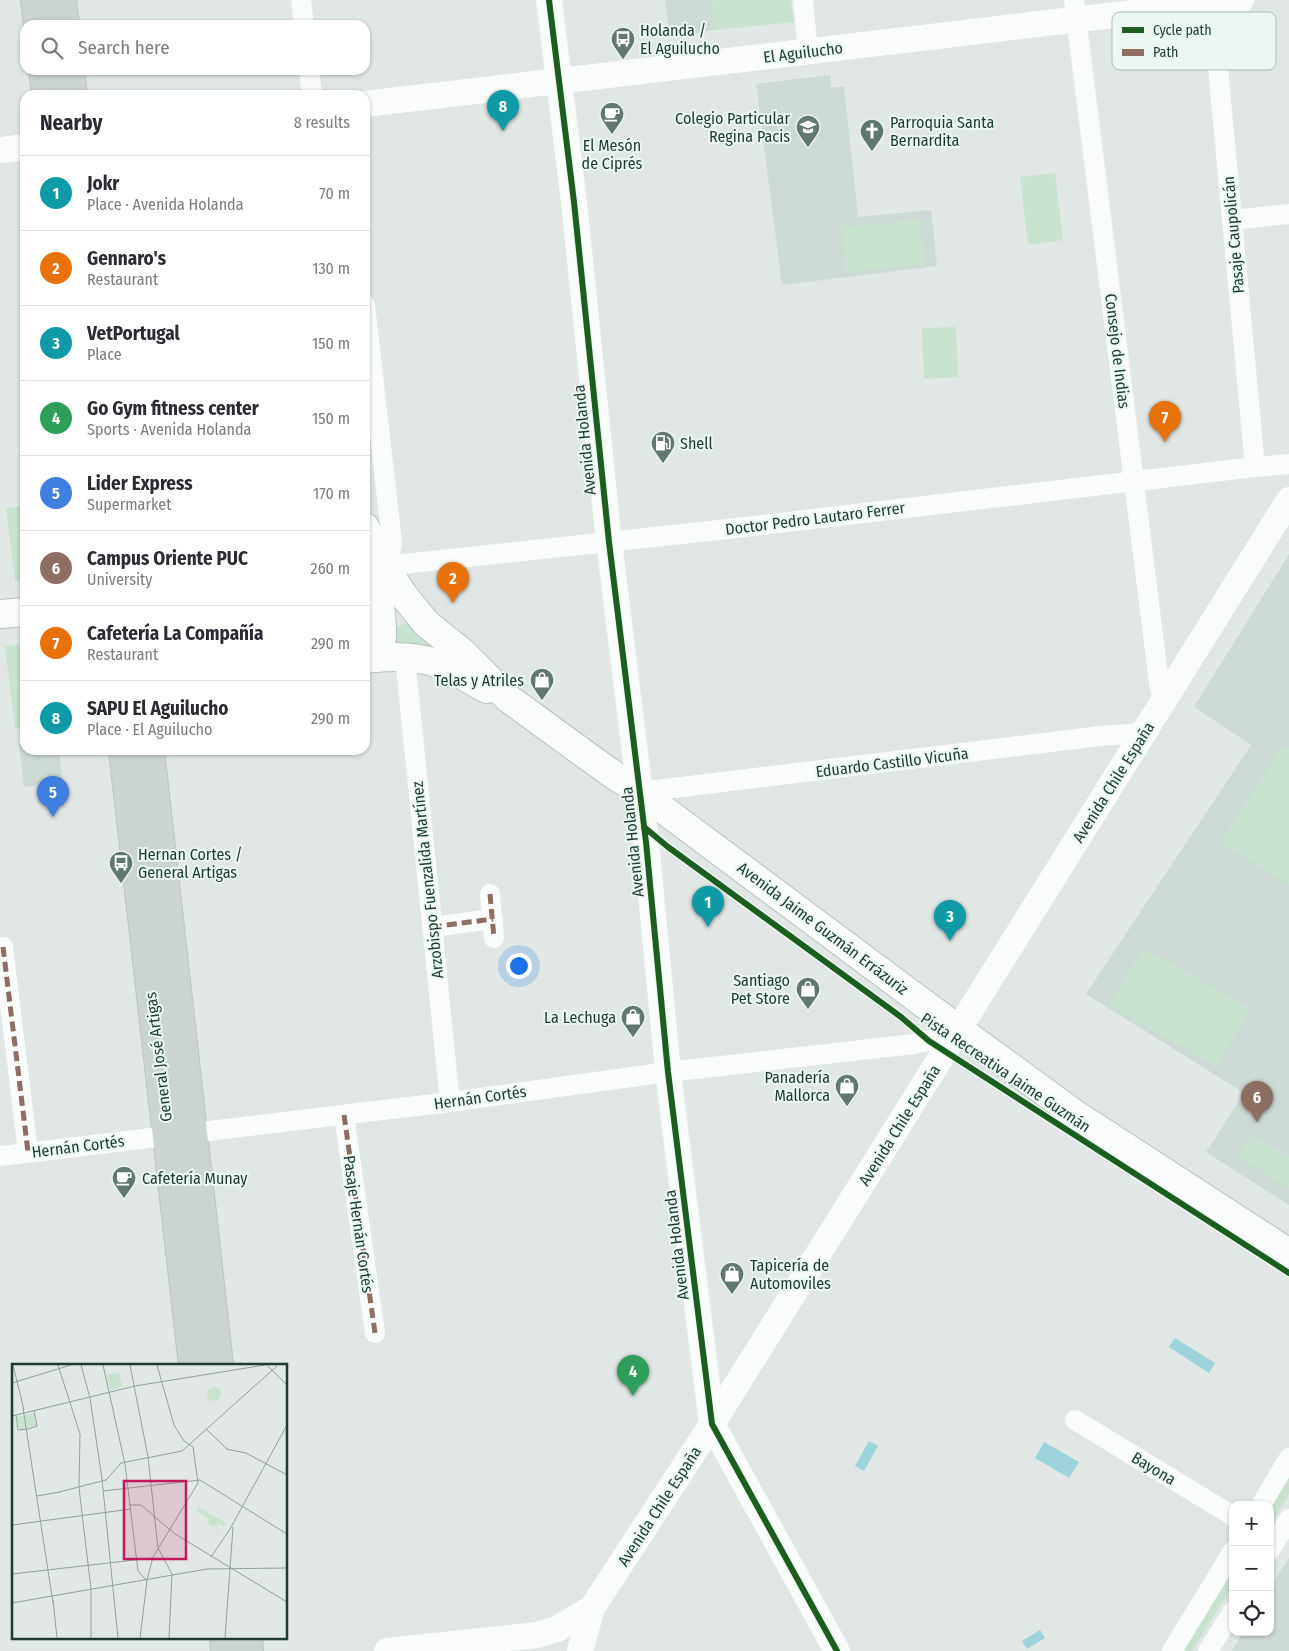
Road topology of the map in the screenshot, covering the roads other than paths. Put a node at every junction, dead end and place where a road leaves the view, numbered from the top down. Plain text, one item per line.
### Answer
1 (35, 0) edge
2 (62, 0) edge
3 (301, 0) edge
4 (549, 0) edge
5 (802, 0) edge
6 (1241, 0) edge
7 (1212, 3) junction
8 (1075, 10) edge
9 (1213, 12) edge
10 (37, 20) edge
11 (64, 20) edge
12 (303, 20) edge
13 (808, 52) junction
14 (1218, 70) edge
15 (44, 75) edge
16 (71, 75) edge
17 (310, 75) edge
18 (559, 82) junction
19 (45, 90) edge
20 (72, 90) edge
21 (311, 90) edge
22 (370, 103) edge
23 (20, 148) edge
24 (0, 150) edge
25 (1289, 214) edge
26 (1232, 220) junction
27 (370, 349) edge
28 (1289, 464) edge
29 (1255, 467) junction
30 (1134, 481) junction
31 (1289, 500) edge
32 (370, 536) edge
33 (609, 542) junction
34 (384, 569) junction
35 (20, 612) edge
36 (0, 614) edge
37 (405, 657) junction
38 (370, 658) edge
39 (509, 699) junction
40 (1163, 702) junction
41 (1144, 733) junction
42 (124, 755) edge
43 (151, 755) edge
44 (640, 792) junction
45 (490, 894) dead end
46 (432, 927) junction
47 (3, 947) dead end
48 (959, 1029) junction
49 (668, 1072) junction
50 (450, 1102) junction
51 (344, 1114) junction
52 (194, 1132) junction
53 (167, 1135) junction
54 (28, 1152) junction
55 (0, 1156) edge
56 (1289, 1253) edge
57 (375, 1333) dead end
58 (193, 1364) edge
59 (219, 1364) edge
60 (1074, 1420) dead end
61 (712, 1424) junction
62 (1289, 1458) edge
63 (1263, 1501) edge
64 (1229, 1514) edge
65 (1289, 1519) edge
66 (1272, 1546) edge
67 (1229, 1558) edge
68 (592, 1608) junction
69 (1229, 1616) edge
70 (1183, 1634) junction
71 (537, 1635) junction
72 (224, 1638) edge
73 (248, 1638) edge
74 (1208, 1650) edge
75 (225, 1651) edge
76 (250, 1651) edge
77 (387, 1651) edge
78 (565, 1651) edge
79 (580, 1651) edge
80 (837, 1651) edge
81 (1172, 1651) edge

1 - 10 main road
2 - 11 main road
3 - 12 street
4 - 18 street, Avenida Holanda
5 - 13 street
6 - 7 street, El Aguilucho
7 - 8 street, El Aguilucho
7 - 9 street, Pasaje Caupolicán
8 - 13 street, El Aguilucho
8 - 30 street, Consejo de Indias
13 - 18 street, El Aguilucho
14 - 26 street, Pasaje Caupolicán
15 - 19 main road
16 - 20 main road
17 - 21 street
18 - 22 street, El Aguilucho
18 - 33 street, Avenida Holanda
23 - 24 street
25 - 26 street
26 - 29 street, Pasaje Caupolicán
27 - 34 street
28 - 29 street, Doctor Pedro Lautaro Ferrer
29 - 30 street, Doctor Pedro Lautaro Ferrer
30 - 33 street, Doctor Pedro Lautaro Ferrer
30 - 40 street, Consejo de Indias
31 - 40 street, Avenida Chile España
32 - 34 main road
33 - 34 street, Doctor Pedro Lautaro Ferrer
33 - 44 street, Avenida Holanda
34 - 38 main road
34 - 39 main road, Avenida Jaime Guzmán Errázuriz
35 - 36 main road
37 - 38 main road
37 - 39 main road, Avenida Jaime Guzmán Errázuriz
37 - 46 street, Arzobispo Fuenzalida Martínez
39 - 44 main road, Avenida Jaime Guzmán Errázuriz
40 - 41 street, Avenida Chile España
41 - 44 street, Eduardo Castillo Vicuña
41 - 48 street, Avenida Chile España
42 - 53 main road, General José Artigas
43 - 52 main road, General José Artigas
44 - 48 main road, Avenida Jaime Guzmán Errázuriz
44 - 49 street, Avenida Holanda
45 - 46 street
46 - 50 street, Arzobispo Fuenzalida Martínez
47 - 54 street
48 - 49 street, Hernán Cortés
48 - 56 main road, Avenida Jaime Guzmán Errázuriz
48 - 61 street, Avenida Chile España
49 - 50 street, Hernán Cortés
49 - 61 street, Avenida Holanda
50 - 51 street, Hernán Cortés
51 - 52 street, Hernán Cortés
51 - 57 street, Pasaje Hernán Cortés
52 - 53 street, Hernán Cortés
52 - 59 main road, General José Artigas
53 - 54 street, Hernán Cortés
53 - 58 main road, General José Artigas
54 - 55 street, Hernán Cortés
60 - 64 street, Bayona
61 - 68 street, Avenida Chile España
61 - 80 street, Avenida Holanda
62 - 63 street
65 - 66 street
67 - 70 street
68 - 71 street
68 - 79 street, Avenida Chile España
69 - 74 street
70 - 74 street
70 - 81 street
71 - 77 street
71 - 78 street
72 - 75 main road
73 - 76 main road

